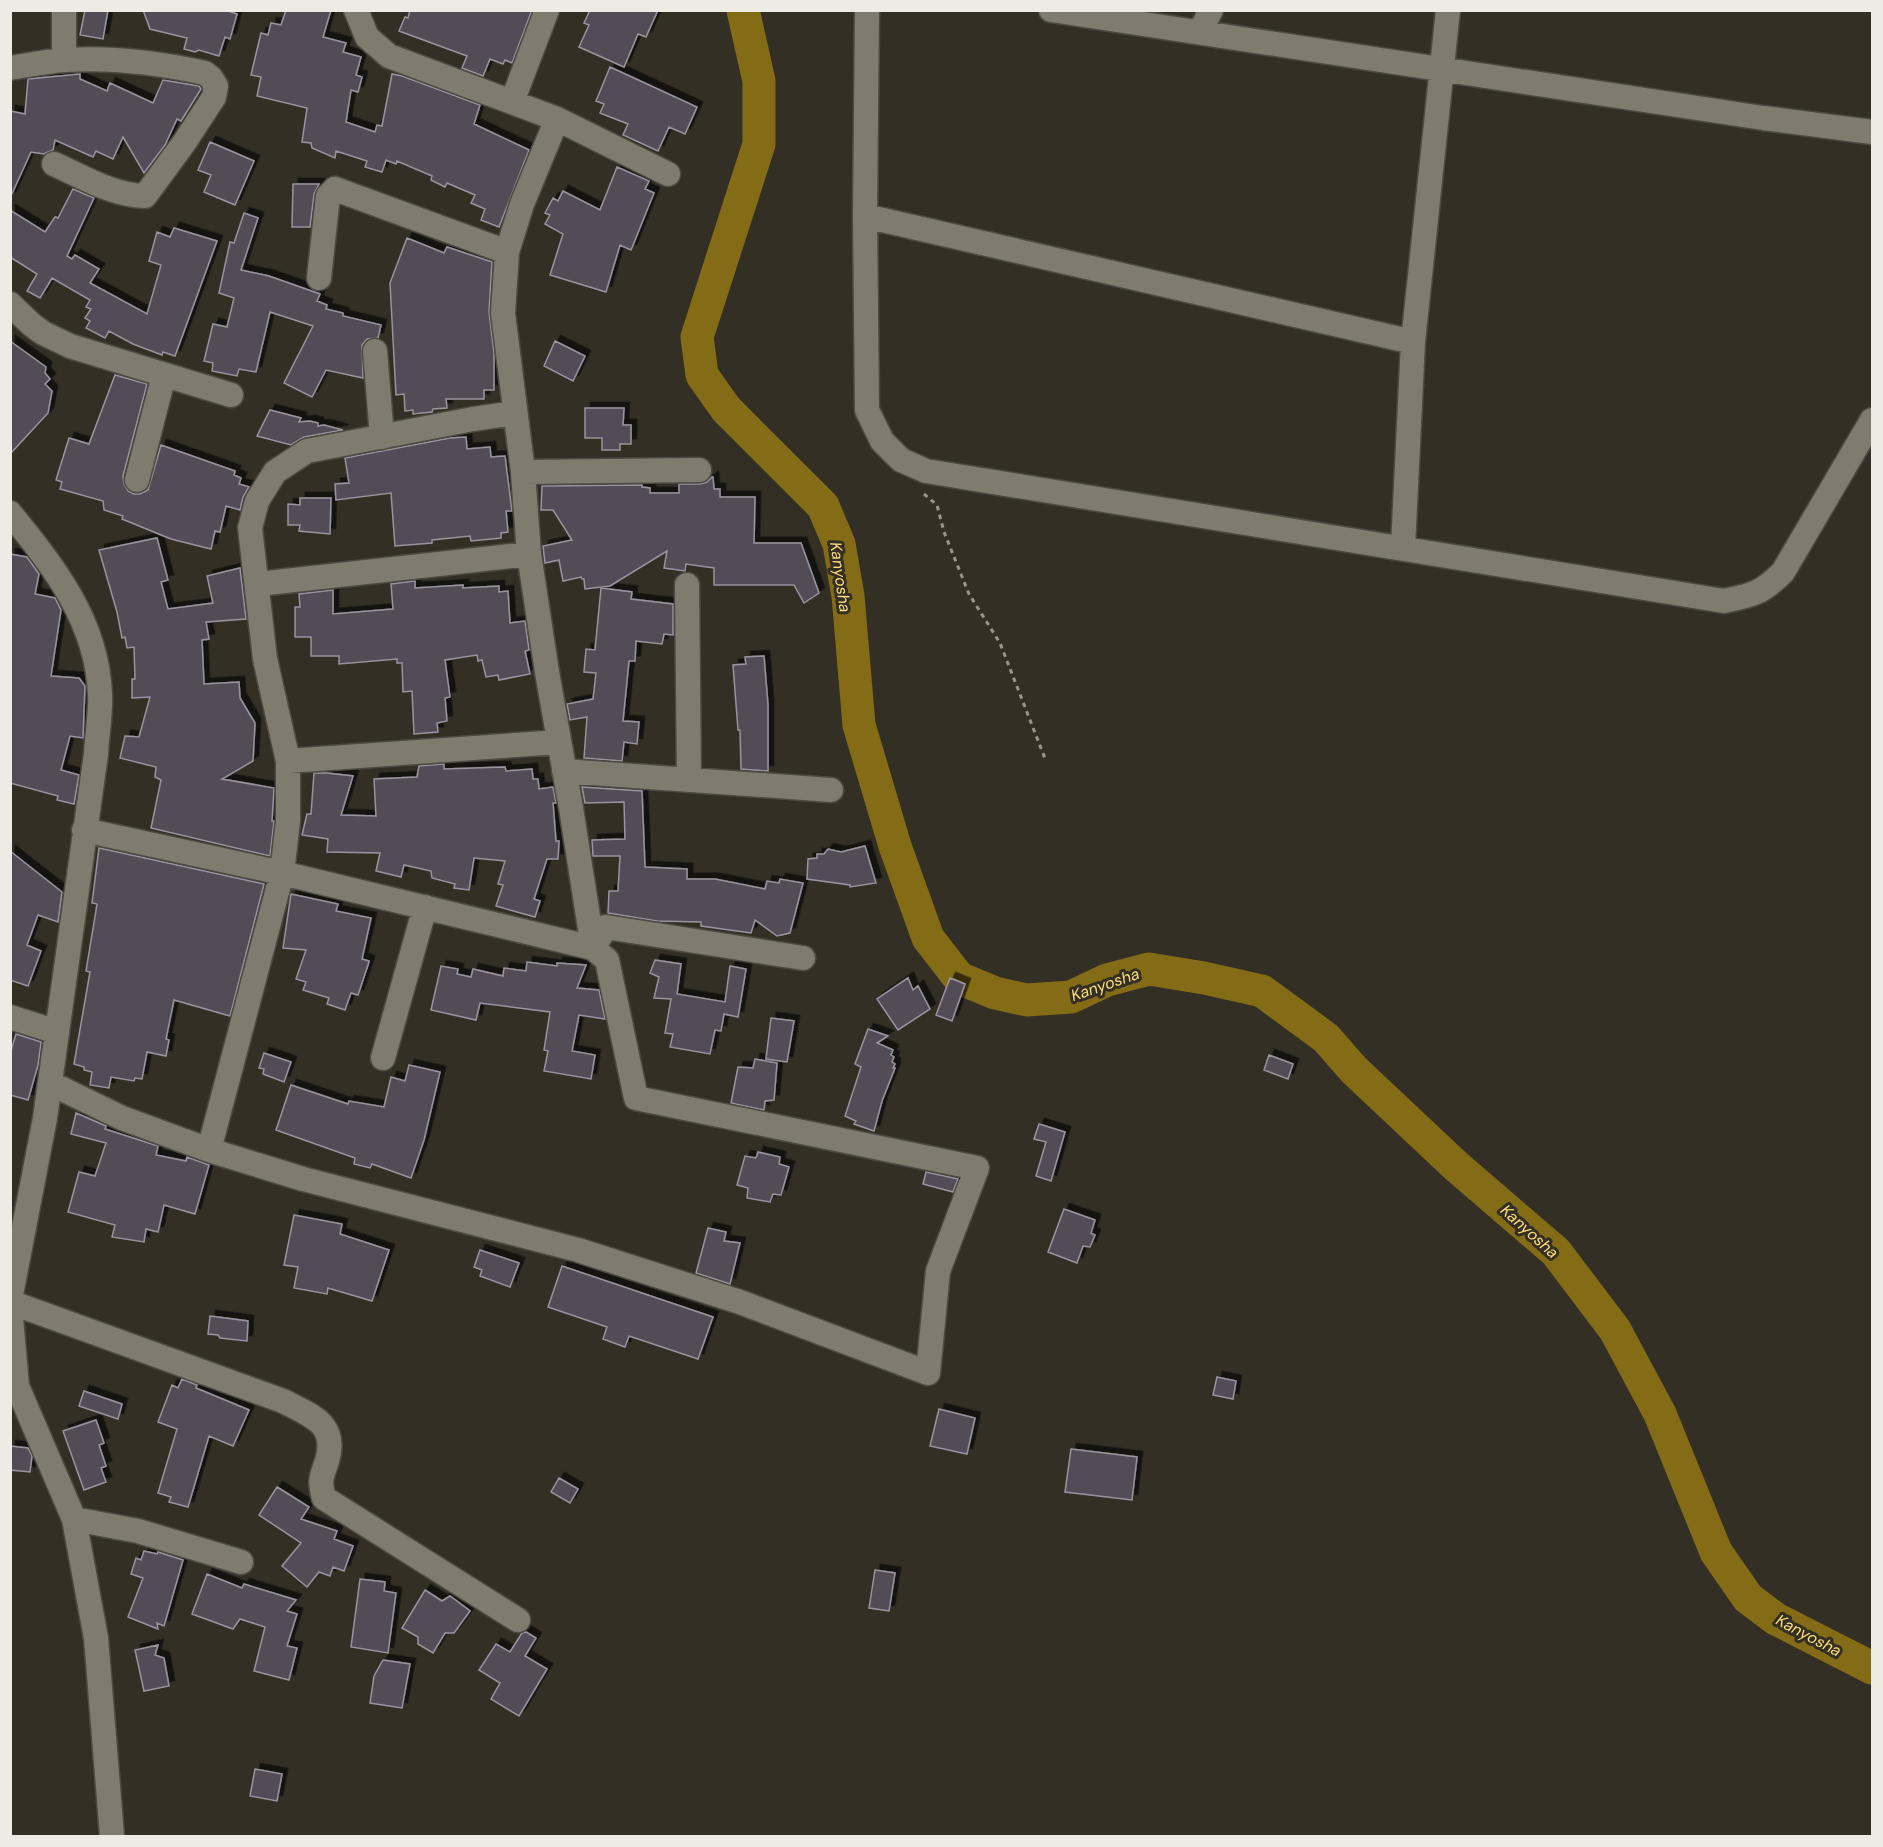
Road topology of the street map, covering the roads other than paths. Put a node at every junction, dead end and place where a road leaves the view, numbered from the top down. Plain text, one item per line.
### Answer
1 (64, 10) edge
2 (357, 10) edge
3 (547, 10) edge
4 (867, 10) edge
5 (1051, 10) edge
6 (1448, 10) edge
7 (1205, 21) edge
8 (64, 60) junction
9 (10, 68) edge
10 (1442, 69) junction
11 (512, 102) junction
12 (557, 119) junction
13 (1872, 132) edge
14 (54, 165) dead end
15 (668, 174) dead end
16 (865, 216) junction
17 (507, 252) junction
18 (319, 278) dead end
19 (10, 304) edge
20 (1413, 342) junction
21 (375, 351) dead end
22 (164, 375) junction
23 (231, 395) dead end
24 (515, 413) junction
25 (1872, 420) edge
26 (382, 437) junction
27 (699, 470) dead end
28 (524, 472) junction
29 (137, 480) dead end
30 (10, 513) edge
31 (1403, 547) junction
32 (529, 554) junction
33 (258, 584) junction
34 (687, 585) dead end
35 (558, 742) junction
36 (288, 761) junction
37 (564, 771) junction
38 (689, 778) junction
39 (831, 790) dead end
40 (84, 830) junction
41 (282, 873) junction
42 (424, 907) junction
43 (592, 948) junction
44 (803, 958) dead end
45 (10, 1017) edge
46 (57, 1032) junction
47 (383, 1058) dead end
48 (50, 1083) junction
49 (209, 1150) junction
50 (10, 1303) edge
51 (74, 1519) junction
52 (241, 1562) dead end
53 (518, 1620) dead end
54 (112, 1836) edge

1 - 8 street
2 - 11 street
3 - 11 street
4 - 16 street
5 - 7 street
6 - 10 street
7 - 10 street
8 - 9 street
8 - 14 street
10 - 13 street
10 - 20 street
11 - 12 street
12 - 15 street
12 - 17 street
16 - 20 street
16 - 31 street
17 - 18 street
17 - 24 street
19 - 22 street
20 - 31 street
21 - 26 street
22 - 23 street
22 - 29 street
24 - 26 street
24 - 28 street
25 - 31 street
26 - 33 street
27 - 28 street
28 - 32 street
30 - 40 street
32 - 33 street
32 - 35 street
33 - 36 street
34 - 38 street
35 - 36 street
35 - 37 street
36 - 41 street
37 - 38 street
37 - 43 street
38 - 39 street
40 - 41 street
40 - 46 street
41 - 42 street
41 - 49 street
42 - 43 street
42 - 47 street
43 - 44 street
43 - 49 street
45 - 46 street
46 - 48 street
48 - 49 street
48 - 50 street
50 - 51 street
50 - 53 street
51 - 52 street
51 - 54 street

